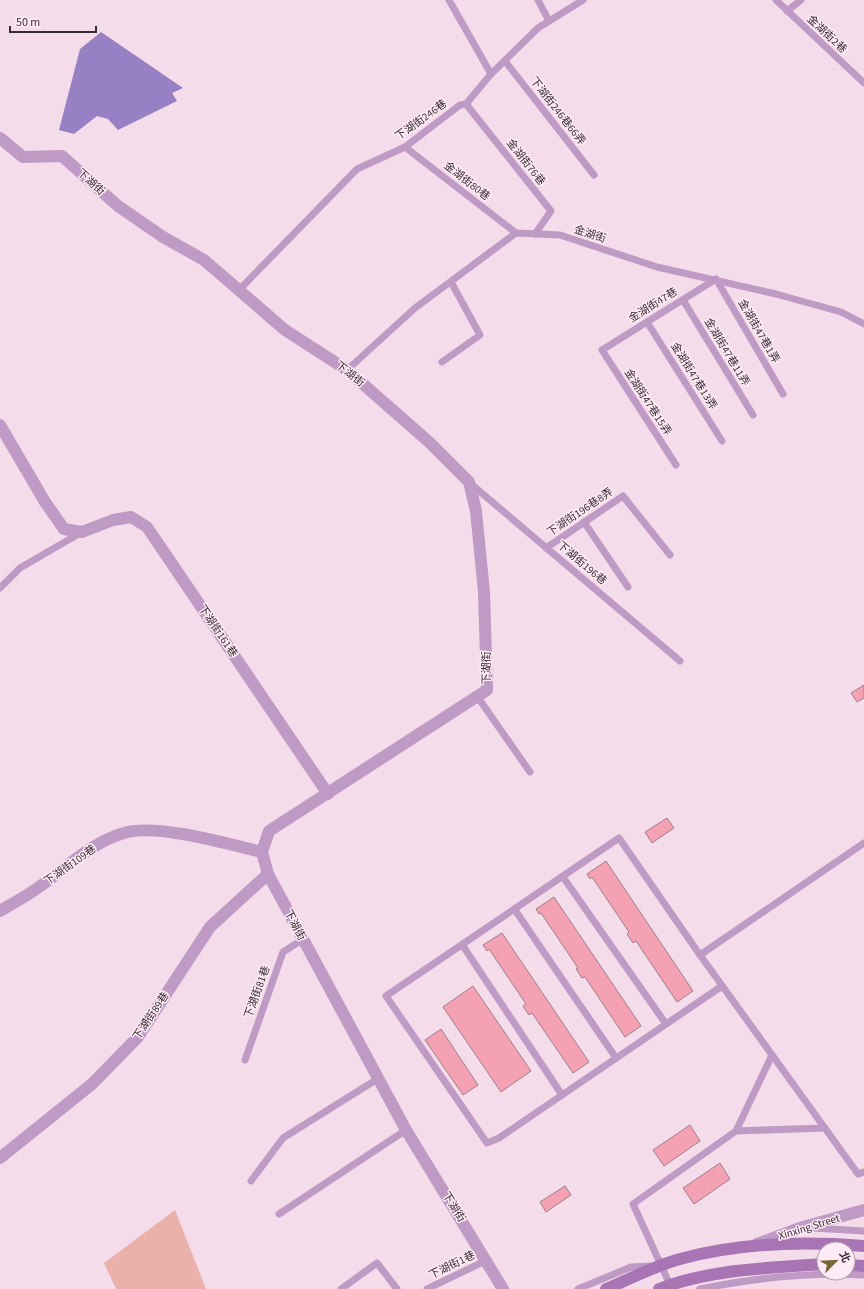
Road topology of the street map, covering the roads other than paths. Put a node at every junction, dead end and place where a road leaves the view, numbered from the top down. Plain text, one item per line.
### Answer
1 (449, 0) edge
2 (538, 0) edge
3 (583, 0) edge
4 (776, 0) edge
5 (801, 0) edge
6 (787, 11) junction
7 (549, 21) junction
8 (505, 61) junction
9 (491, 74) junction
10 (864, 83) edge
11 (466, 104) junction
12 (0, 138) edge
13 (405, 147) junction
14 (594, 175) dead end
15 (516, 234) junction
16 (535, 234) junction
17 (716, 279) junction
18 (451, 282) junction
19 (238, 291) junction
20 (683, 300) junction
21 (647, 322) junction
22 (864, 324) edge
23 (602, 350) joint
24 (442, 362) dead end
25 (347, 370) junction
26 (783, 394) dead end
27 (753, 415) dead end
28 (0, 425) edge
29 (722, 442) dead end
30 (676, 465) dead end
31 (469, 482) junction
32 (584, 522) junction
33 (82, 532) junction
34 (546, 548) junction
35 (670, 555) dead end
36 (628, 587) dead end
37 (0, 588) edge
38 (680, 661) dead end
39 (477, 696) junction
40 (530, 772) dead end
41 (328, 794) junction
42 (864, 843) edge
43 (262, 852) junction
44 (268, 874) junction
45 (563, 877) junction
46 (515, 910) junction
47 (0, 911) edge
48 (302, 940) junction
49 (463, 946) junction
50 (700, 956) junction
51 (722, 986) junction
52 (666, 1024) junction
53 (772, 1055) junction
54 (616, 1058) junction
55 (245, 1060) dead end
56 (379, 1078) junction
57 (562, 1095) junction
58 (825, 1128) junction
59 (406, 1130) junction
60 (736, 1131) junction
61 (0, 1158) edge
62 (864, 1172) edge
63 (251, 1181) dead end
64 (864, 1210) edge
65 (279, 1214) dead end
66 (802, 1227) junction
67 (864, 1231) edge
68 (754, 1245) junction
69 (864, 1246) edge
70 (487, 1260) junction
71 (661, 1265) junction
72 (816, 1265) edge
73 (864, 1275) edge
74 (667, 1288) edge
75 (341, 1289) edge
76 (397, 1289) edge
77 (426, 1289) edge
78 (503, 1289) edge
79 (578, 1289) edge
80 (606, 1289) edge
81 (700, 1289) edge

1 - 9 lane
2 - 7 lane
3 - 7 lane, 下湖街246巷
4 - 6 lane, 金湖街2巷
5 - 6 lane
6 - 10 lane, 金湖街2巷
7 - 8 lane, 下湖街246巷
8 - 9 lane, 下湖街246巷
8 - 14 lane, 下湖街246巷66弄
9 - 11 lane, 下湖街246巷
11 - 13 lane, 下湖街246巷
11 - 16 lane, 金湖街76巷
12 - 19 street, 下湖街
13 - 15 lane, 金湖街80巷
13 - 19 lane, 下湖街246巷
15 - 16 lane, 金湖街
15 - 18 lane
16 - 17 lane, 金湖街
17 - 20 lane, 金湖街47巷
17 - 22 lane, 金湖街
17 - 26 lane, 金湖街47巷1弄
18 - 24 lane
18 - 25 lane
19 - 25 street, 下湖街
20 - 21 lane, 金湖街47巷
20 - 27 lane, 金湖街47巷11弄
21 - 23 lane, 金湖街47巷
21 - 29 lane, 金湖街47巷13弄
23 - 30 lane, 金湖街47巷15弄
25 - 31 street, 下湖街
28 - 33 street
31 - 34 lane, 下湖街196巷
31 - 39 street, 下湖街
32 - 34 lane, 下湖街196巷8弄
32 - 35 lane, 下湖街196巷8弄
32 - 36 lane
33 - 37 lane
33 - 41 street, 下湖街161巷
34 - 38 lane, 下湖街196巷
39 - 40 lane
39 - 41 street, 下湖街
41 - 43 street, 下湖街
42 - 50 lane
43 - 44 street, 下湖街
43 - 47 street, 下湖街109巷
44 - 48 street, 下湖街
44 - 61 street, 下湖街89巷
45 - 46 lane
45 - 50 lane
45 - 52 lane
46 - 49 lane
46 - 54 lane
48 - 55 lane, 下湖街81巷
48 - 56 street, 下湖街
49 - 57 lane
49 - 57 lane
50 - 51 lane
51 - 52 lane
51 - 53 lane
52 - 54 lane
53 - 58 lane
53 - 60 lane
54 - 57 lane
56 - 59 street, 下湖街
56 - 63 lane
58 - 60 lane
58 - 62 lane
59 - 65 lane
59 - 70 street, 下湖街
60 - 71 lane
64 - 66 street, Xinxing Street
66 - 67 lane
66 - 68 street, Xinxing Street
68 - 69 main road
68 - 71 main road
70 - 77 lane, 下湖街1巷
70 - 78 street, 下湖街
71 - 74 lane
71 - 79 lane
71 - 80 main road
72 - 74 main road
73 - 81 lane
75 - 76 lane

